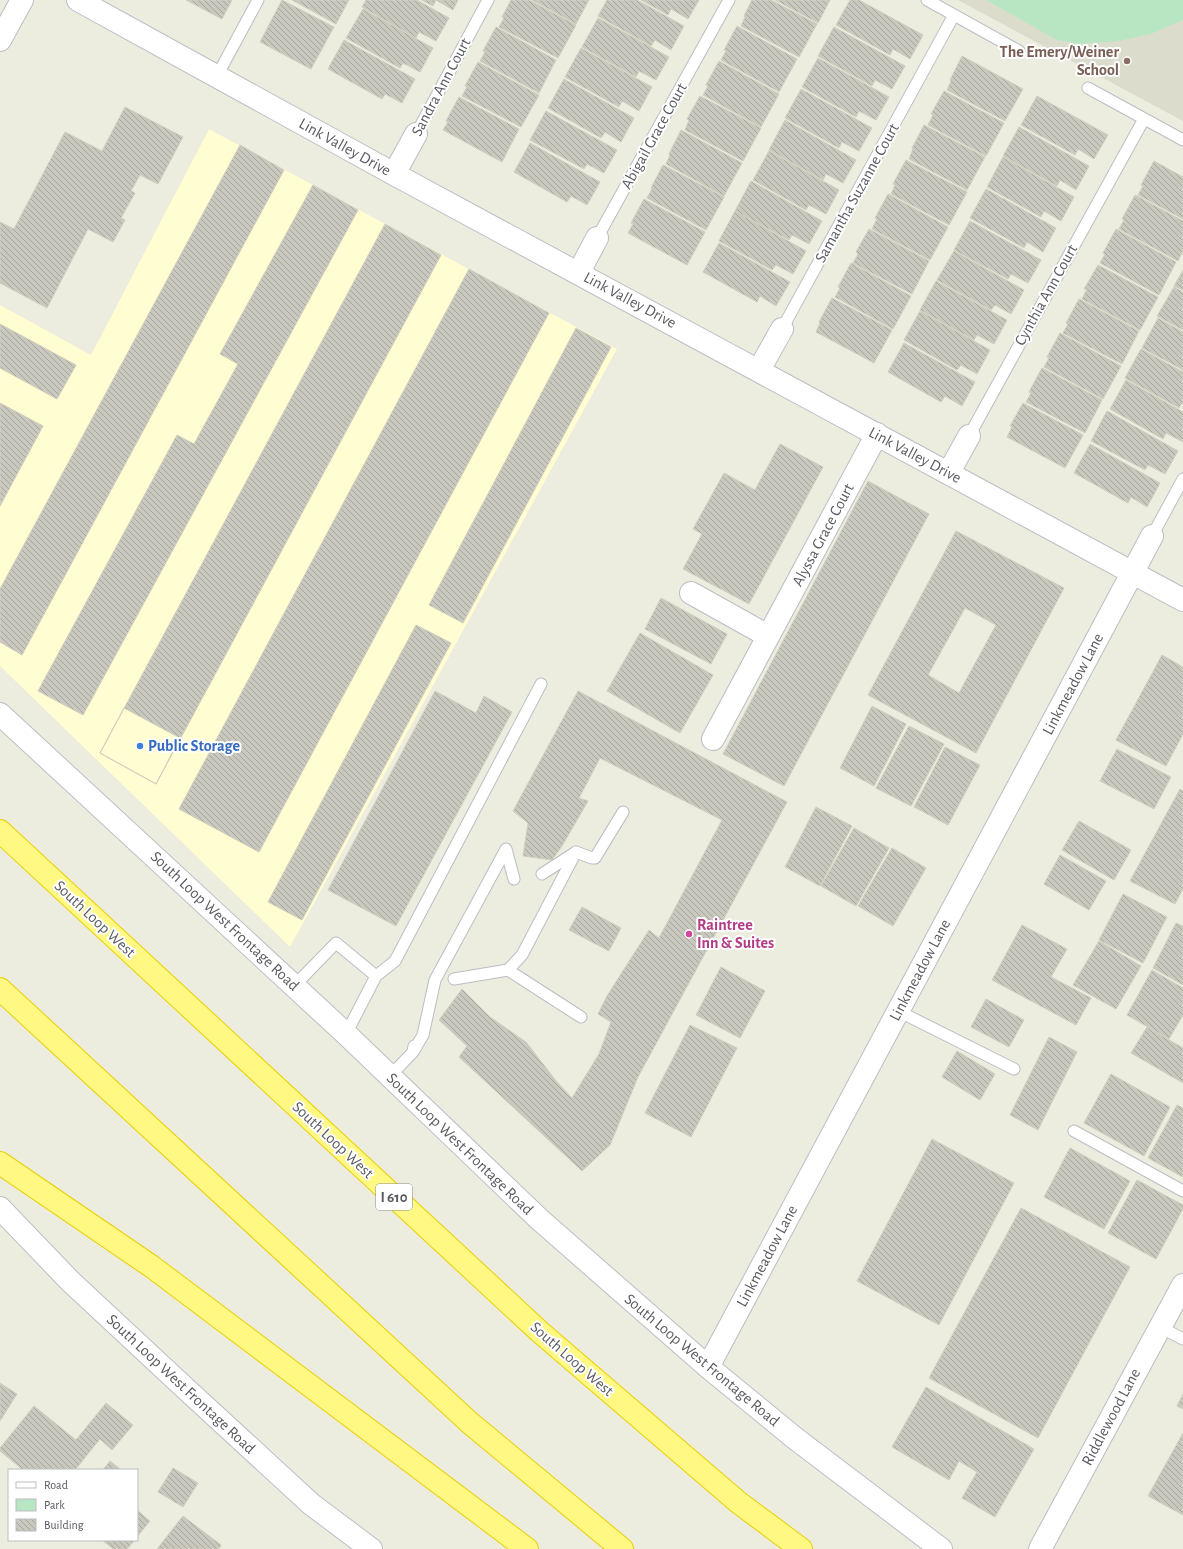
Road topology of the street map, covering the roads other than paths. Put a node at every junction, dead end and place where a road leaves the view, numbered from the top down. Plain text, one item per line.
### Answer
1 (22, 0) edge
2 (78, 0) edge
3 (258, 0) edge
4 (488, 0) edge
5 (729, 0) edge
6 (927, 0) edge
7 (954, 15) junction
8 (0, 40) edge
9 (1018, 51) dead end
10 (217, 76) junction
11 (1088, 88) dead end
12 (1144, 118) junction
13 (416, 134) joint
14 (1183, 140) edge
15 (394, 174) junction
16 (597, 238) joint
17 (579, 272) junction
18 (782, 329) joint
19 (759, 370) junction
20 (877, 434) junction
21 (969, 436) joint
22 (949, 472) junction
23 (1183, 479) edge
24 (1152, 536) joint
25 (1132, 572) junction
26 (691, 593) dead end
27 (1183, 600) edge
28 (768, 636) junction
29 (541, 684) dead end
30 (0, 714) edge
31 (713, 740) dead end
32 (622, 812) dead end
33 (0, 831) edge
34 (576, 852) junction
35 (542, 874) dead end
36 (514, 879) dead end
37 (508, 970) junction
38 (376, 976) junction
39 (454, 979) dead end
40 (294, 986) junction
41 (0, 989) edge
42 (428, 990) dead end
43 (898, 1011) junction
44 (581, 1017) dead end
45 (346, 1034) junction
46 (413, 1052) junction
47 (1014, 1069) dead end
48 (390, 1076) junction
49 (1074, 1131) dead end
50 (0, 1164) edge
51 (1183, 1191) edge
52 (0, 1208) edge
53 (1183, 1285) edge
54 (1160, 1327) junction
55 (1183, 1339) edge
56 (708, 1367) junction
57 (371, 1549) edge
58 (527, 1549) edge
59 (622, 1549) edge
60 (801, 1549) edge
61 (941, 1549) edge
62 (1040, 1549) edge

1 - 8 street
2 - 10 street, Link Valley Drive
3 - 10 lane
4 - 13 lane, Sandra Ann Court
5 - 16 lane, Abigail Grace Court
6 - 7 lane
7 - 9 lane
7 - 18 lane, Samantha Suzanne Court
10 - 15 street, Link Valley Drive
11 - 12 lane
12 - 14 lane
12 - 21 lane, Cynthia Ann Court
13 - 15 street, Sandra Ann Court
15 - 17 street, Link Valley Drive
16 - 17 street, Abigail Grace Court
17 - 19 street, Link Valley Drive
18 - 19 street, Samantha Suzanne Court
19 - 20 street, Link Valley Drive
20 - 22 street, Link Valley Drive
20 - 28 street, Alyssa Grace Court
21 - 22 street, Cynthia Ann Court
22 - 25 street, Link Valley Drive
23 - 24 lane
24 - 25 street, Linkmeadow Lane
25 - 27 street, Link Valley Drive
25 - 43 street, Linkmeadow Lane
26 - 28 street
28 - 31 street, Alyssa Grace Court
29 - 38 lane
30 - 40 street, South Loop West Frontage Road
32 - 34 lane
33 - 60 highway, South Loop West / I 610
34 - 35 lane
34 - 37 lane
36 - 46 lane
37 - 39 lane
37 - 44 lane
38 - 40 lane
38 - 45 lane
40 - 45 street, South Loop West Frontage Road
41 - 59 highway
42 - 46 lane
43 - 47 lane
43 - 56 street, Linkmeadow Lane
45 - 48 street, South Loop West Frontage Road
46 - 48 lane
48 - 56 street, South Loop West Frontage Road
49 - 51 lane
50 - 58 highway
52 - 57 street, South Loop West Frontage Road
53 - 54 street, Riddlewood Lane
54 - 55 lane
54 - 62 street, Riddlewood Lane
56 - 61 street, South Loop West Frontage Road

